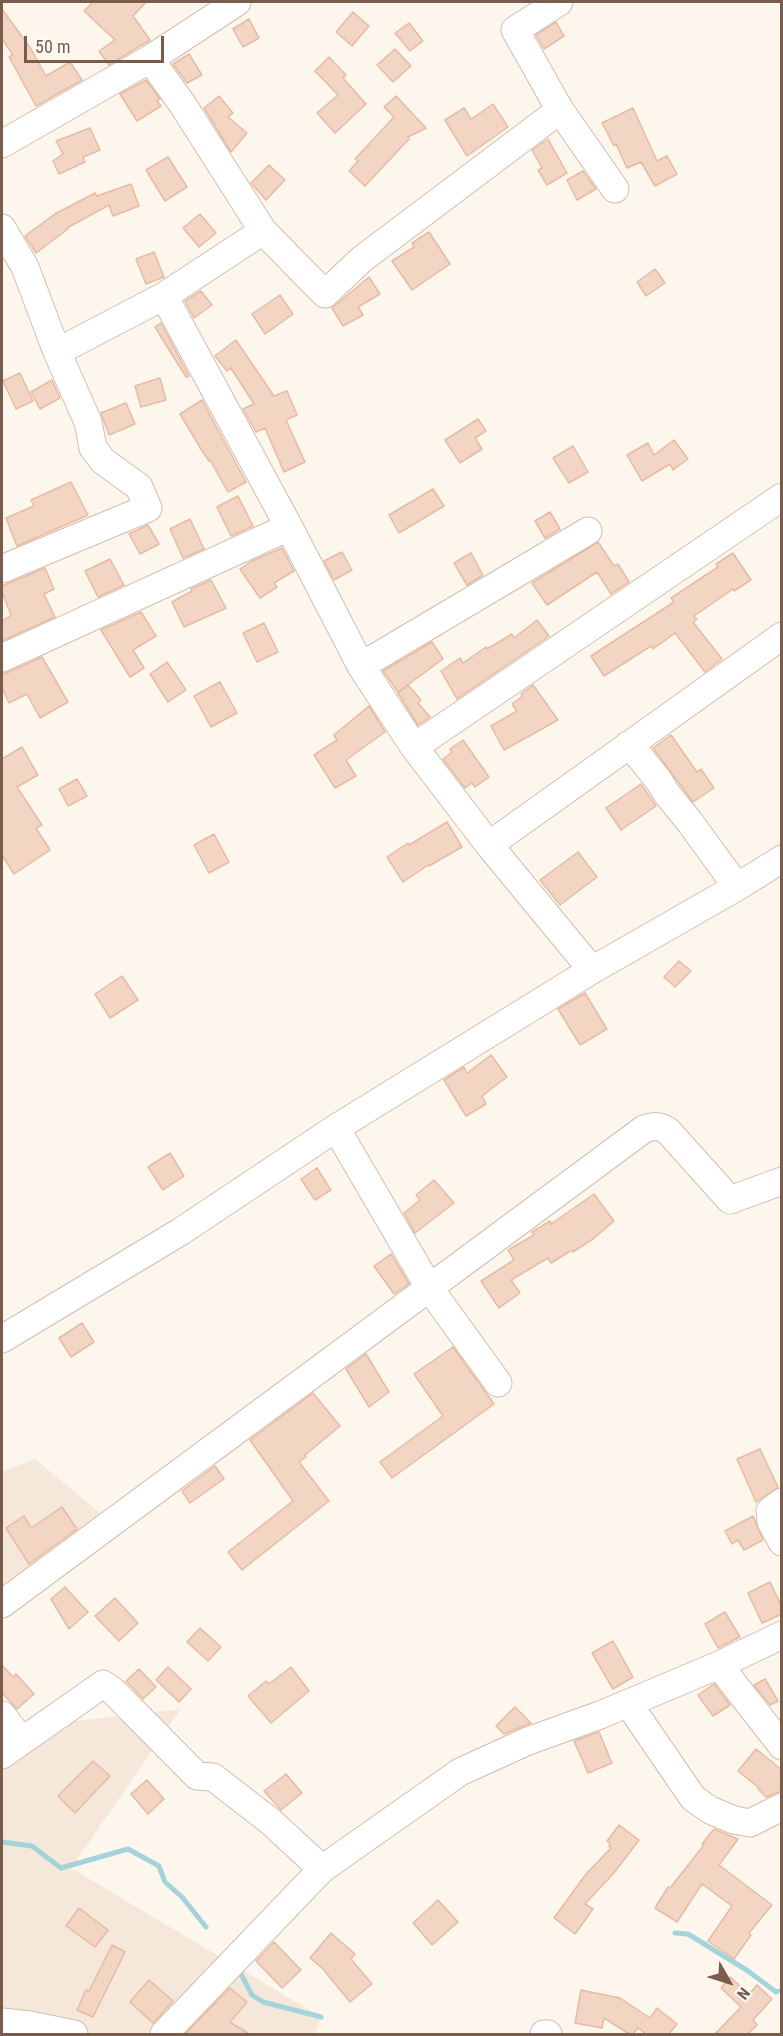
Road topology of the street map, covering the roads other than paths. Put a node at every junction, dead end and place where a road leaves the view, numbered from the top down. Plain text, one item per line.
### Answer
1 (237, 2) edge
2 (559, 2) edge
3 (150, 58) junction
4 (560, 110) junction
5 (2, 144) edge
6 (615, 189) dead end
7 (2, 228) edge
8 (263, 231) junction
9 (164, 296) junction
10 (57, 352) junction
11 (782, 497) edge
12 (289, 527) junction
13 (588, 531) dead end
14 (2, 569) edge
15 (782, 636) edge
16 (2, 658) edge
17 (361, 666) junction
18 (628, 745) junction
19 (414, 747) junction
20 (489, 845) junction
21 (782, 859) edge
22 (736, 887) junction
23 (591, 970) junction
24 (336, 1128) junction
25 (782, 1181) edge
26 (430, 1289) junction
27 (2, 1339) edge
28 (498, 1383) dead end
29 (782, 1502) edge
30 (782, 1542) edge
31 (2, 1604) edge
32 (782, 1635) edge
33 (719, 1665) junction
34 (628, 1703) junction
35 (2, 1715) edge
36 (782, 1746) edge
37 (11, 1747) edge
38 (782, 1807) edge
39 (322, 1869) junction
40 (2, 2022) edge
41 (29, 2030) edge
42 (74, 2034) edge
43 (164, 2034) edge

1 - 3 street
2 - 4 street
3 - 5 street
3 - 8 street
4 - 6 street
4 - 8 street
7 - 10 street
8 - 9 street
9 - 10 street
9 - 12 street
10 - 14 street
11 - 19 street
12 - 16 street
12 - 17 street
13 - 17 street
15 - 18 street
17 - 19 street
18 - 20 street
18 - 22 street
19 - 20 street
20 - 23 street
21 - 22 street
22 - 23 street
23 - 24 street
24 - 26 street
24 - 27 street
25 - 26 street
26 - 28 street
26 - 31 street
29 - 30 street
32 - 33 street
33 - 34 street
33 - 36 street
34 - 38 street
34 - 39 street
35 - 37 street
37 - 39 street
39 - 43 street
40 - 41 street
41 - 42 street

